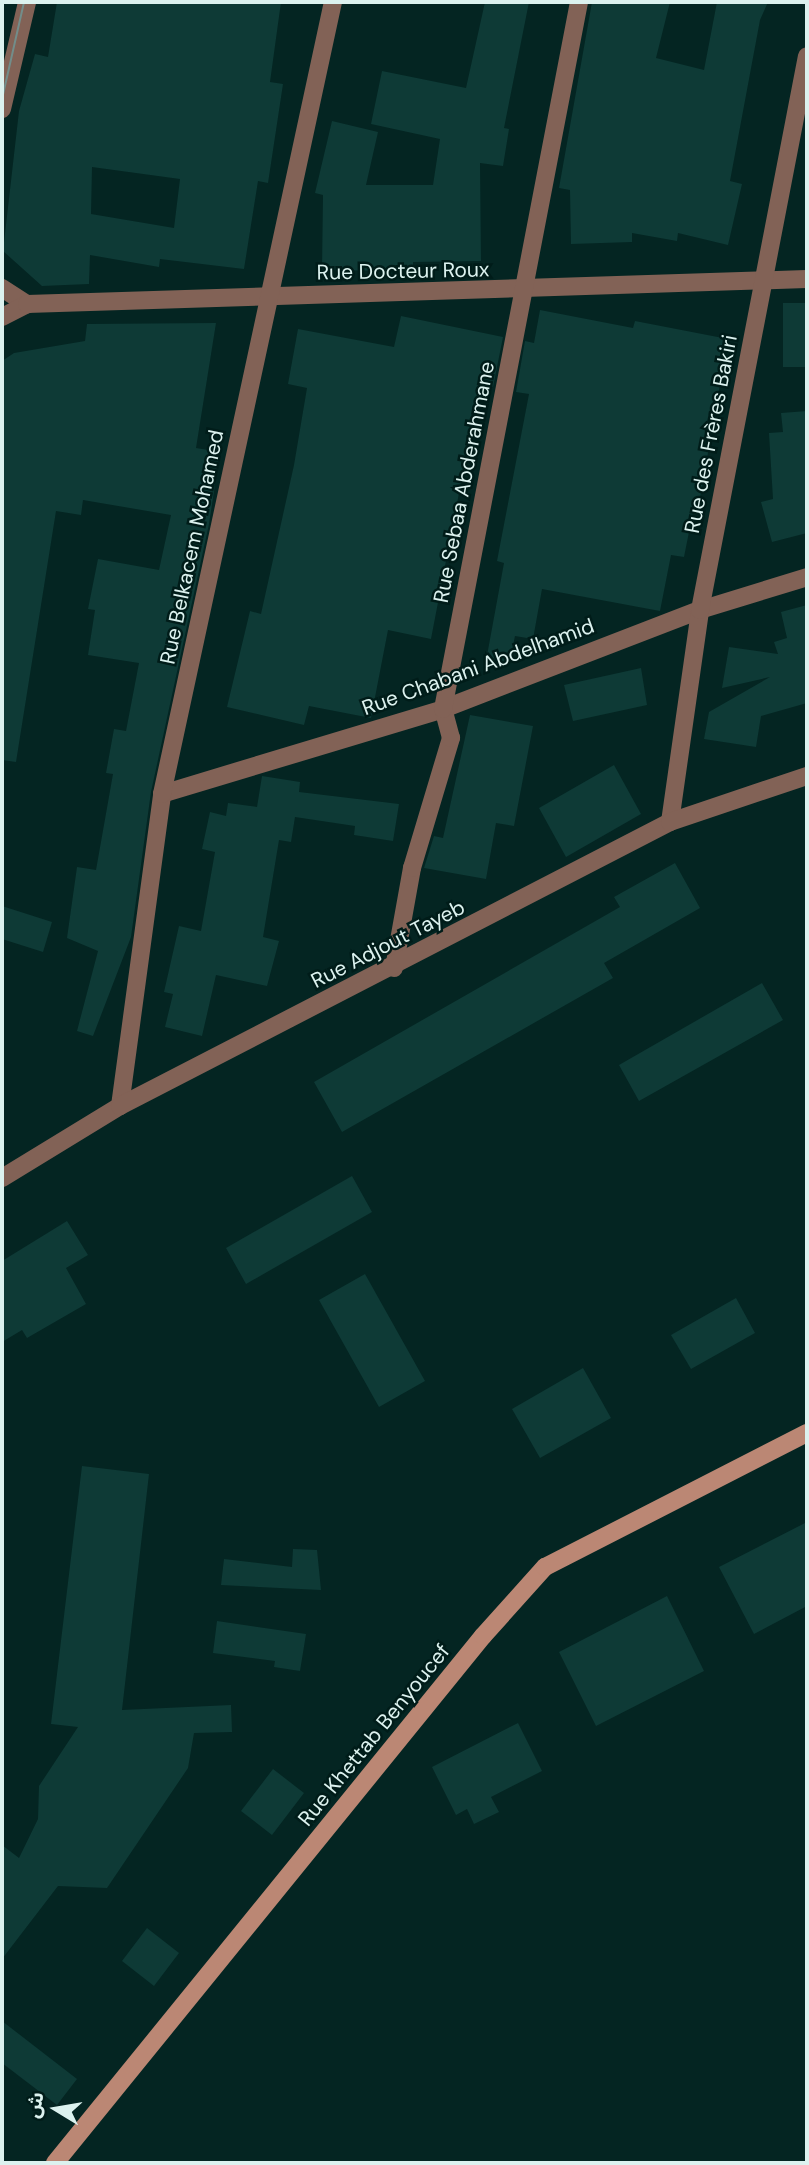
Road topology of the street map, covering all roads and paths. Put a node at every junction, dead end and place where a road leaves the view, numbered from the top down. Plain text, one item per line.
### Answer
1 (27, 2) edge
2 (332, 2) edge
3 (579, 2) edge
4 (807, 56) edge
5 (2, 109) edge
6 (807, 279) edge
7 (764, 280) junction
8 (2, 288) edge
9 (524, 291) junction
10 (269, 296) junction
11 (27, 304) junction
12 (2, 317) edge
13 (807, 577) edge
14 (700, 610) junction
15 (443, 709) junction
16 (807, 776) edge
17 (162, 794) junction
18 (670, 822) junction
19 (394, 968) junction
20 (120, 1106) junction
21 (2, 1178) edge
22 (807, 1433) edge
23 (55, 2163) edge

1 - 5 street
2 - 10 street, Rue Belkacem Mohamed
3 - 9 street, Rue Sebaa Abderahmane
4 - 7 street, Rue des Frères Bakiri
6 - 7 street, Rue Docteur Roux
7 - 9 street, Rue Docteur Roux
7 - 14 street, Rue des Frères Bakiri
8 - 11 street
9 - 10 street, Rue Docteur Roux
9 - 15 street, Rue Sebaa Abderahmane
10 - 11 street, Rue Docteur Roux
10 - 17 street, Rue Belkacem Mohamed
11 - 12 street, Rue Docteur Roux
13 - 14 street, Rue Chabani Abdelhamid
14 - 15 street, Rue Chabani Abdelhamid
14 - 18 street, Rue des Frères Bakiri
15 - 17 street, Rue Chabani Abdelhamid
15 - 19 street, Rue Sebaa Abderahmane
16 - 18 street, Rue Adjout Tayeb
17 - 20 street, Rue Belkacem Mohamed
18 - 19 street, Rue Adjout Tayeb
19 - 20 street, Rue Adjout Tayeb
20 - 21 street, Rue Adjout Tayeb
22 - 23 main road, Rue Khettab Benyoucef

